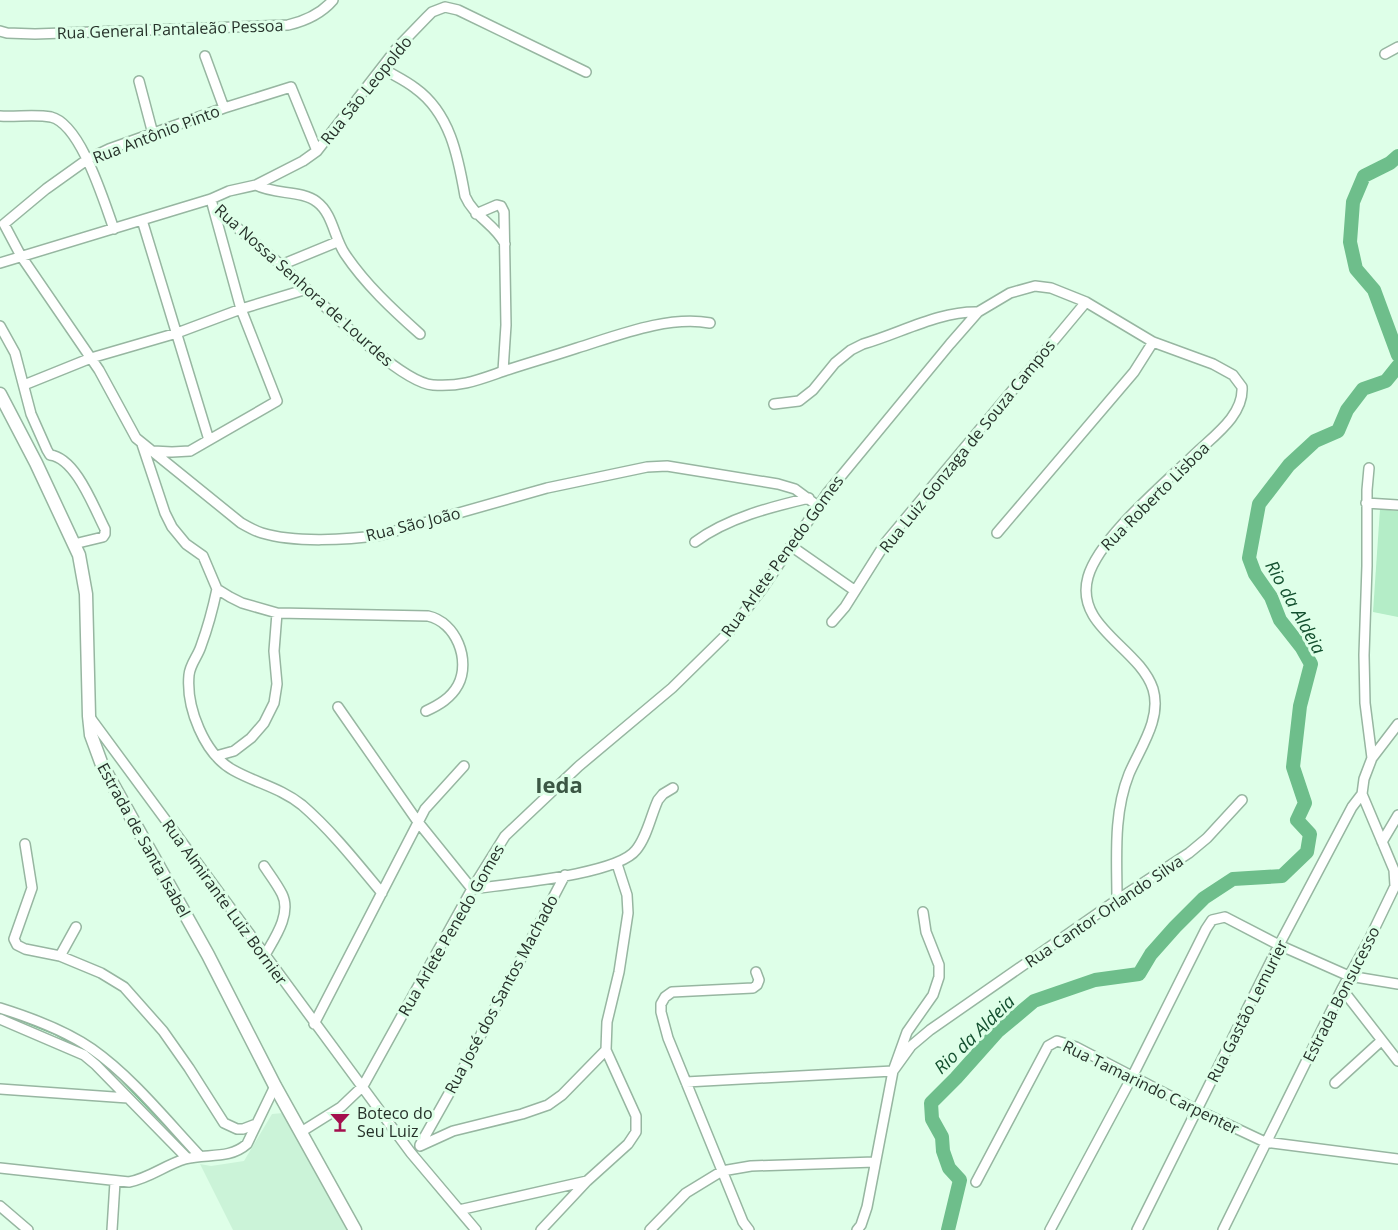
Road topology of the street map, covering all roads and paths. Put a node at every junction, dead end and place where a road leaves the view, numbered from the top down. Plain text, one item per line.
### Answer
1 (333, 0) edge
2 (0, 31) edge
3 (1398, 47) edge
4 (1385, 54) dead end
5 (205, 56) dead end
6 (382, 68) junction
7 (586, 72) dead end
8 (139, 81) dead end
9 (224, 108) junction
10 (0, 116) edge
11 (153, 134) junction
12 (317, 151) junction
13 (88, 159) junction
14 (256, 185) junction
15 (212, 203) junction
16 (476, 214) junction
17 (142, 220) junction
18 (4, 224) joint
19 (114, 229) junction
20 (337, 242) junction
21 (505, 244) junction
22 (21, 256) junction
23 (0, 263) edge
24 (281, 265) junction
25 (307, 289) junction
26 (1086, 302) junction
27 (241, 309) junction
28 (978, 312) junction
29 (710, 323) dead end
30 (0, 326) edge
31 (177, 333) junction
32 (420, 334) dead end
33 (1153, 342) junction
34 (91, 358) junction
35 (503, 371) junction
36 (24, 385) junction
37 (1242, 393) joint
38 (1, 397) edge
39 (28, 402) junction
40 (774, 404) dead end
41 (9, 411) junction
42 (209, 440) junction
43 (141, 444) junction
44 (152, 450) junction
45 (50, 455) junction
46 (36, 463) junction
47 (1369, 468) dead end
48 (808, 498) junction
49 (1366, 503) junction
50 (1398, 505) edge
51 (818, 506) junction
52 (997, 533) dead end
53 (695, 542) dead end
54 (74, 544) junction
55 (791, 546) junction
56 (217, 589) junction
57 (854, 590) junction
58 (277, 613) junction
59 (832, 622) dead end
60 (338, 707) dead end
61 (426, 711) dead end
62 (89, 716) junction
63 (1398, 724) edge
64 (216, 756) junction
65 (1372, 758) junction
66 (464, 766) dead end
67 (673, 788) dead end
68 (1362, 794) junction
69 (1242, 800) dead end
70 (1398, 815) edge
71 (418, 822) junction
72 (1383, 842) junction
73 (25, 844) dead end
74 (617, 864) junction
75 (264, 866) dead end
76 (565, 875) junction
77 (1397, 887) edge
78 (472, 889) junction
79 (382, 893) junction
80 (1118, 900) junction
81 (923, 912) dead end
82 (76, 927) dead end
83 (1279, 945) junction
84 (265, 955) junction
85 (60, 956) junction
86 (756, 972) dead end
87 (1349, 976) junction
88 (1398, 984) edge
89 (1342, 989) junction
90 (0, 1008) edge
91 (0, 1018) edge
92 (314, 1024) junction
93 (1381, 1041) junction
94 (606, 1050) junction
95 (1398, 1061) edge
96 (893, 1071) junction
97 (1132, 1077) junction
98 (686, 1082) junction
99 (1335, 1083) dead end
100 (275, 1086) junction
101 (363, 1086) junction
102 (0, 1089) edge
103 (128, 1098) junction
104 (1197, 1110) junction
105 (256, 1124) junction
106 (302, 1132) junction
107 (171, 1133) junction
108 (1265, 1142) junction
109 (420, 1145) junction
110 (411, 1153) junction
111 (200, 1156) junction
112 (187, 1158) junction
113 (1398, 1160) edge
114 (875, 1162) junction
115 (0, 1168) edge
116 (722, 1171) junction
117 (588, 1181) junction
118 (115, 1182) junction
119 (976, 1182) dead end
120 (0, 1206) edge
121 (459, 1210) junction
122 (28, 1230) edge
123 (112, 1230) edge
124 (355, 1230) edge
125 (476, 1230) edge
126 (541, 1230) edge
127 (650, 1230) edge
128 (749, 1230) edge
129 (857, 1230) edge
130 (1050, 1230) edge
131 (1137, 1230) edge
132 (1223, 1230) edge

1 - 2 street, Rua General Pantaleão Pessoa
3 - 4 street
5 - 9 street
6 - 7 street, Rua São Leopoldo
6 - 12 street, Rua São Leopoldo
6 - 16 street
8 - 11 street
9 - 11 street, Rua Antônio Pinto
9 - 12 street, Rua Antônio Pinto
10 - 13 street
11 - 13 street, Rua Antônio Pinto
12 - 14 street, Rua São Leopoldo
13 - 18 street, Rua Antônio Pinto
13 - 19 street
14 - 15 street, Rua São Leopoldo
14 - 20 street
15 - 17 street, Rua São Leopoldo
15 - 24 street, Rua Nossa Senhora de Lourdes
15 - 27 street
16 - 21 street
16 - 21 street
17 - 19 street, Rua São Leopoldo
17 - 31 street
18 - 22 street, Rua São João
19 - 22 street, Rua São Leopoldo
20 - 24 street
20 - 32 street
21 - 35 street
22 - 23 street, Rua São Leopoldo
22 - 34 street, Rua São João
24 - 25 street, Rua Nossa Senhora de Lourdes
25 - 27 street
25 - 35 street, Rua Nossa Senhora de Lourdes
26 - 28 street, Rua Arlete Penedo Gomes
26 - 33 street, Rua Arlete Penedo Gomes
26 - 57 street, Rua Luiz Gonzaga de Souza Campos
27 - 31 street
27 - 42 street
28 - 40 street
28 - 51 street, Rua Arlete Penedo Gomes
29 - 35 street, Rua Nossa Senhora de Lourdes
30 - 36 street
31 - 34 street
31 - 42 street
33 - 37 street, Rua Arlete Penedo Gomes
33 - 52 street
34 - 36 street
34 - 43 street, Rua São João
36 - 39 street
37 - 80 street, Rua Roberto Lisboa
38 - 41 main road, Estrada de Santa Isabel
39 - 41 street
39 - 45 street
41 - 46 main road, Estrada de Santa Isabel
42 - 44 street
43 - 44 street, Rua São João
43 - 56 street
44 - 48 street, Rua São João
45 - 46 street
45 - 54 street
46 - 54 main road, Estrada de Santa Isabel
47 - 49 street
48 - 51 street, Rua São João
48 - 53 street
49 - 50 street
49 - 65 street
51 - 55 street, Rua Arlete Penedo Gomes
54 - 62 main road, Estrada de Santa Isabel
55 - 57 street
55 - 78 street, Rua Arlete Penedo Gomes
56 - 58 street
56 - 64 street
57 - 59 street, Rua Luiz Gonzaga de Souza Campos
58 - 61 street
58 - 64 street
60 - 71 street
62 - 84 street, Rua Almirante Luiz Bornier
62 - 100 main road, Estrada de Santa Isabel
63 - 65 street
64 - 79 street
65 - 68 street
66 - 71 street
67 - 74 street
68 - 72 street, Estrada Bonsucesso
68 - 83 street, Rua Gastão Lemurier
69 - 80 street, Rua Cantor Orlando Silva
70 - 72 street
71 - 78 street
71 - 79 street
72 - 77 street, Estrada Bonsucesso
73 - 85 street
74 - 76 street
74 - 94 street
75 - 84 street
76 - 78 street
76 - 109 street, Rua José dos Santos Machado
77 - 87 street, Estrada Bonsucesso
78 - 101 street, Rua Arlete Penedo Gomes
79 - 92 street
80 - 96 street, Rua Cantor Orlando Silva
81 - 96 street
82 - 85 street
83 - 87 street
83 - 97 street
83 - 104 street, Rua Gastão Lemurier
84 - 92 street, Rua Almirante Luiz Bornier
85 - 105 street
86 - 98 street
87 - 88 street
87 - 89 street, Estrada Bonsucesso
89 - 93 street
89 - 108 street, Estrada Bonsucesso
90 - 107 street
91 - 103 street
92 - 101 street, Rua Almirante Luiz Bornier
93 - 95 street
93 - 99 street
94 - 109 street
94 - 117 street
96 - 98 street
96 - 114 street, Rua Cantor Orlando Silva
97 - 104 street, Rua Tamarindo Carpenter
97 - 119 street, Rua Tamarindo Carpenter
97 - 130 street
98 - 116 street
100 - 105 street
100 - 106 main road, Estrada de Santa Isabel
101 - 106 street, Rua Arlete Penedo Gomes
101 - 110 street, Rua Almirante Luiz Bornier
102 - 103 street
103 - 107 street
104 - 108 street, Rua Tamarindo Carpenter
104 - 131 street, Rua Gastão Lemurier
105 - 111 street
106 - 124 main road, Estrada de Santa Isabel
107 - 111 street
107 - 112 street
108 - 113 street, Rua Tamarindo Carpenter
108 - 132 street, Estrada Bonsucesso
109 - 110 street
110 - 121 street, Rua Almirante Luiz Bornier
111 - 112 street
112 - 118 street
114 - 116 street
114 - 129 street, Rua Cantor Orlando Silva
115 - 118 street
116 - 127 street
116 - 128 street
117 - 121 street
117 - 126 street
118 - 123 street
120 - 122 street
121 - 125 street, Rua Almirante Luiz Bornier

